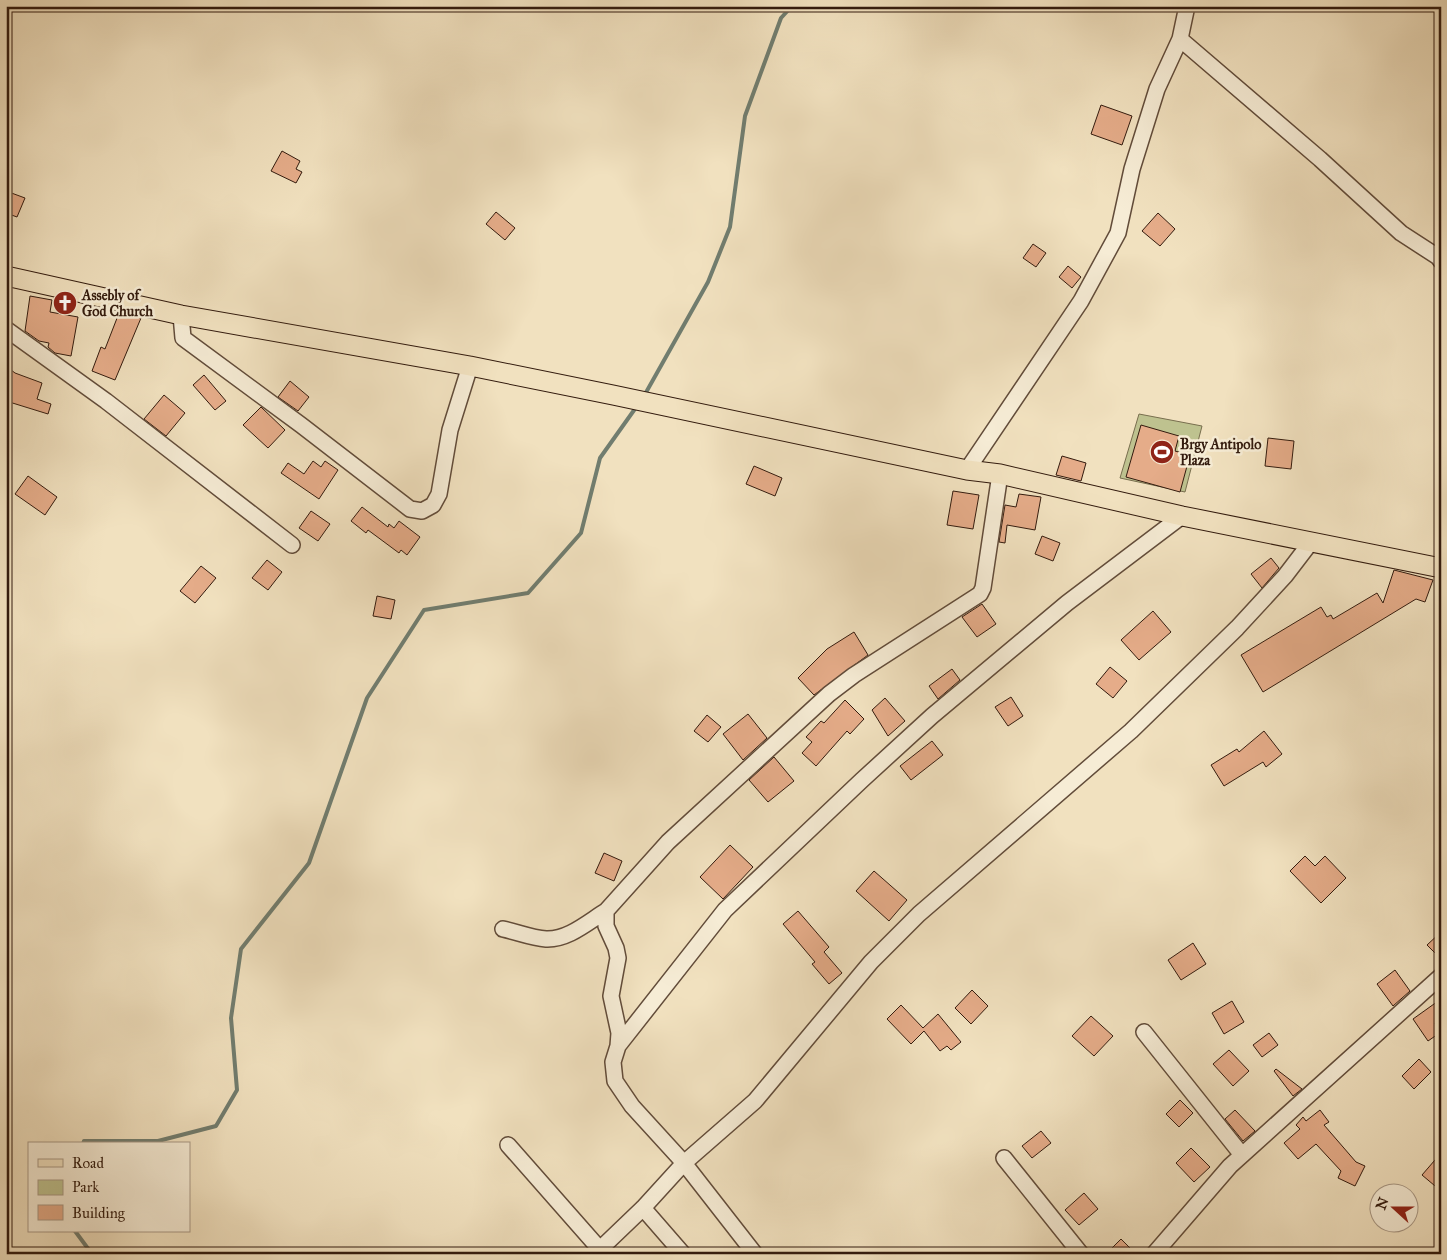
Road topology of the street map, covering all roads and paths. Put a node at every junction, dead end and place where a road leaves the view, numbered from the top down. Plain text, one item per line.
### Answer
1 (1187, 6) edge
2 (1180, 39) junction
3 (1441, 261) edge
4 (6, 276) edge
5 (180, 315) junction
6 (6, 329) edge
7 (470, 366) junction
8 (967, 470) junction
9 (1000, 474) junction
10 (1182, 516) junction
11 (1311, 542) junction
12 (292, 546) dead end
13 (1441, 568) edge
14 (606, 911) junction
15 (503, 929) dead end
16 (1441, 976) edge
17 (1144, 1032) dead end
18 (618, 1046) junction
19 (508, 1145) dead end
20 (1242, 1155) junction
21 (1004, 1158) dead end
22 (684, 1163) junction
23 (643, 1208) junction
24 (599, 1252) edge
25 (683, 1254) edge
26 (755, 1254) edge
27 (1081, 1254) edge
28 (1154, 1254) edge

1 - 2 street
2 - 3 street
2 - 8 street
4 - 5 main road
5 - 7 main road
5 - 7 street
6 - 12 street
7 - 8 main road
8 - 9 main road
9 - 10 main road
9 - 14 street
10 - 11 main road
10 - 18 street
11 - 13 main road
11 - 22 street
14 - 15 street
14 - 18 street
16 - 20 street
17 - 20 street
18 - 22 street
19 - 24 street
20 - 28 street
21 - 27 street
22 - 23 street
22 - 26 street
23 - 24 street
23 - 25 street

